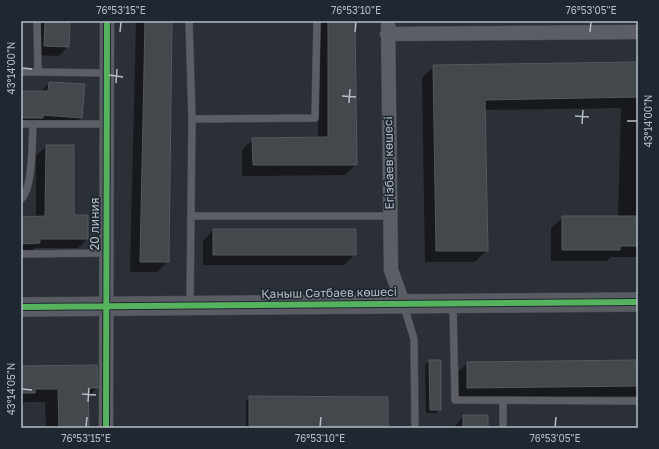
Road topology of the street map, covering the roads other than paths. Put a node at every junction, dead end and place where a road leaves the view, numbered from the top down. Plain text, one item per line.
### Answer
1 (37, 21) edge
2 (107, 21) edge
3 (189, 21) edge
4 (317, 21) edge
5 (388, 27) edge
6 (638, 32) edge
7 (21, 72) edge
8 (38, 72) junction
9 (106, 73) junction
10 (192, 118) junction
11 (21, 124) edge
12 (33, 124) junction
13 (106, 124) junction
14 (21, 199) edge
15 (191, 216) junction
16 (390, 216) junction
17 (106, 253) junction
18 (21, 254) edge
19 (638, 302) edge
20 (403, 303) junction
21 (453, 303) junction
22 (190, 305) junction
23 (106, 306) junction
24 (21, 307) edge
25 (503, 400) junction
26 (638, 401) edge
27 (106, 428) edge
28 (415, 428) edge
29 (503, 428) edge

1 - 8 lane
2 - 9 street, 20 линия
3 - 10 lane
4 - 10 lane
5 - 6 street
5 - 16 street, Егізбаев көшесі
7 - 8 lane
8 - 9 lane
9 - 13 street, 20 линия
10 - 15 lane
11 - 12 lane
12 - 13 lane
12 - 14 lane
13 - 17 street, 20 линия
15 - 16 lane
15 - 22 lane
16 - 20 street, Егізбаев көшесі
17 - 18 lane
17 - 23 street, 20 линия
19 - 21 main road, Қаныш Сәтбаев көшесі
20 - 21 main road, Қаныш Сәтбаев көшесі
20 - 22 main road, Қаныш Сәтбаев көшесі
20 - 28 lane
21 - 25 lane
22 - 23 main road, Қаныш Сәтбаев көшесі
23 - 24 main road, Қаныш Сәтбаев көшесі
23 - 27 street, 20 линия
25 - 26 lane
25 - 29 lane

